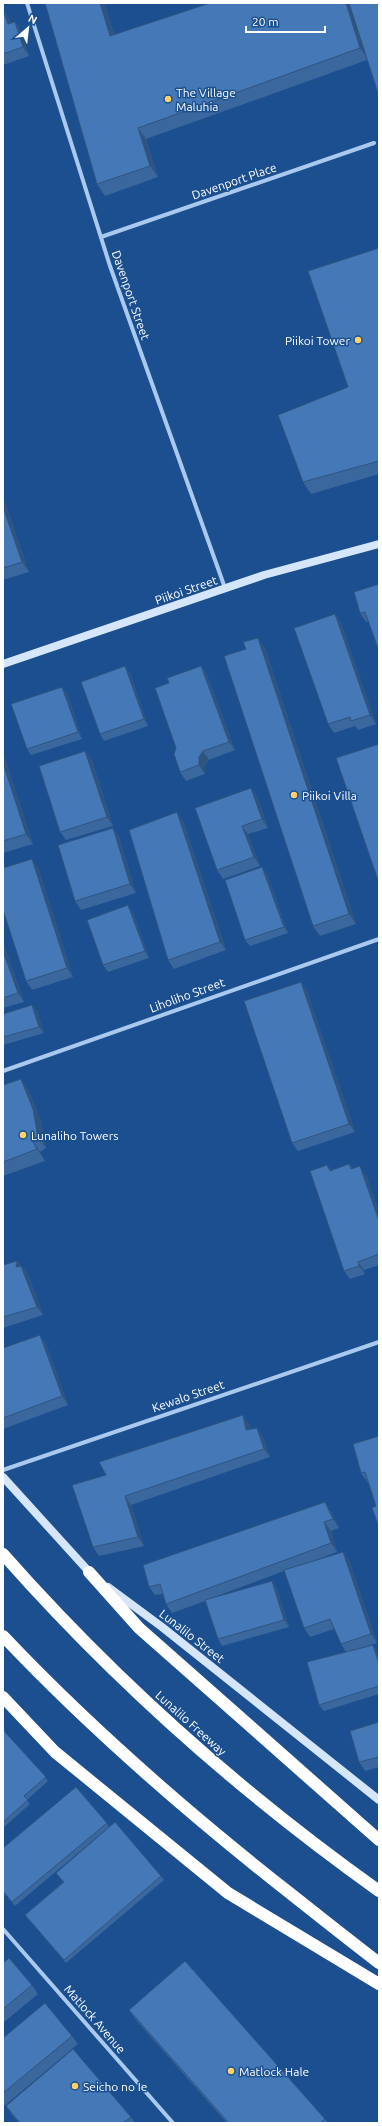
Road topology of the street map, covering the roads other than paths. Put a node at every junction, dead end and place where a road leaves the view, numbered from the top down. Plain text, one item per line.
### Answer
1 (27, 3) edge
2 (374, 143) dead end
3 (101, 237) junction
4 (379, 544) edge
5 (225, 590) junction
6 (3, 664) edge
7 (379, 938) edge
8 (3, 1072) edge
9 (379, 1342) edge
10 (3, 1470) edge
11 (3, 1477) edge
12 (3, 1554) edge
13 (89, 1572) junction
14 (3, 1636) edge
15 (3, 1696) edge
16 (379, 1800) edge
17 (379, 1840) edge
18 (379, 1891) edge
19 (3, 1929) edge
20 (379, 1963) edge
21 (379, 1984) edge
22 (173, 2123) edge

1 - 3 street, Davenport Street
2 - 3 street, Davenport Place
3 - 5 street, Davenport Street
4 - 5 main road, Piikoi Street
5 - 6 main road, Piikoi Street
7 - 8 street, Liholiho Street
9 - 10 street, Kewalo Street
11 - 13 main road, Lunalilo Street
12 - 18 highway, Lunalilo Freeway
13 - 16 main road, Lunalilo Street
13 - 17 highway
14 - 20 highway
15 - 21 highway
19 - 22 street, Matlock Avenue

